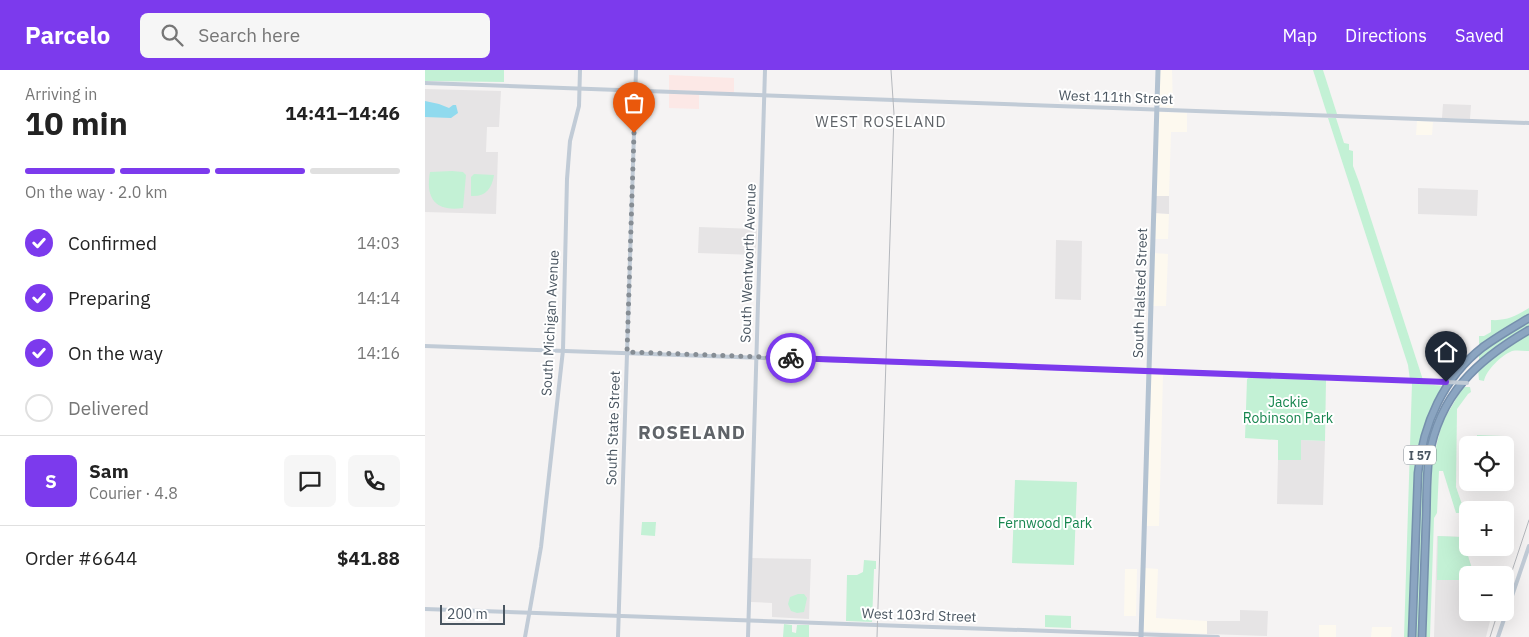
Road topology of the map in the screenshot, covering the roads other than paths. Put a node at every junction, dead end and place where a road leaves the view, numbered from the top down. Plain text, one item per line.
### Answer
1 (581, 70) edge
2 (636, 70) edge
3 (765, 70) edge
4 (1156, 70) edge
5 (425, 83) edge
6 (580, 88) junction
7 (635, 90) junction
8 (765, 95) junction
9 (1155, 109) junction
10 (1529, 123) edge
11 (1529, 318) edge
12 (1529, 330) edge
13 (425, 346) edge
14 (563, 350) junction
15 (627, 352) junction
16 (756, 357) junction
17 (1147, 371) junction
18 (1467, 383) dead end
19 (1529, 546) edge
20 (425, 609) edge
21 (529, 612) junction
22 (619, 615) junction
23 (748, 620) junction
24 (1139, 636) edge
25 (525, 637) edge
26 (619, 637) edge
27 (748, 637) edge
28 (1218, 637) edge
29 (1412, 637) edge
30 (1422, 637) edge
31 (1498, 637) edge

1 - 6 main road, South Michigan Avenue
2 - 7 main road, South State Street
3 - 8 main road, South Wentworth Avenue
4 - 9 main road, South Halsted Street
5 - 6 main road, West 111th Street
6 - 7 main road, West 111th Street
6 - 14 main road, South Michigan Avenue
7 - 8 main road, West 111th Street
7 - 15 main road, South State Street
8 - 9 main road, West 111th Street
8 - 16 main road, South Wentworth Avenue
9 - 10 main road, West 111th Street
9 - 17 main road, South Halsted Street
11 - 29 highway, I 57
12 - 30 highway, I 57
13 - 14 main road
14 - 15 main road
14 - 21 main road, South Michigan Avenue
15 - 16 main road
15 - 22 main road, South State Street
16 - 17 main road
16 - 23 main road, South Wentworth Avenue
17 - 18 main road, bridge
17 - 24 main road, South Halsted Street
19 - 31 main road
20 - 21 main road, West 103rd Street
21 - 22 main road, West 103rd Street
21 - 25 main road, South Michigan Avenue
22 - 23 main road, West 103rd Street
22 - 26 main road, South State Street
23 - 24 main road, West 103rd Street
23 - 27 main road, South Wentworth Avenue
24 - 28 main road, West 103rd Street

